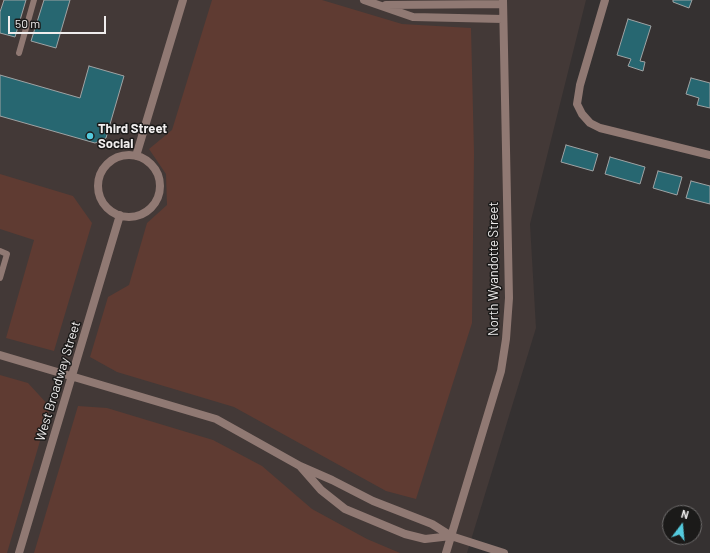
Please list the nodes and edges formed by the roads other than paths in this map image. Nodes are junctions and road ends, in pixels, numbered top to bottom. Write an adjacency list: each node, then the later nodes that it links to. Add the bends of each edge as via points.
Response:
1 (34, 0): 8 (lane)
2 (183, 0): 10 (street)
3 (364, 0): 6 (street)
4 (605, 0): 9 (street, via 580,85 577,104 582,114 590,123 600,128)
5 (503, 2): 6 (street); 7 (street, North Wyandotte Street)
6 (383, 5): 7 (street, via 413,17)
7 (503, 19): 17 (street, North Wyandotte Street, via 509,298 506,339 501,371)
8 (19, 53)
9 (710, 155)
10 (136, 156): 11 (street, via 123,156 111,161 100,177 100,197 108,209); 11 (street, via 147,161 155,170 159,181 159,194 156,201 144,212 133,216)
11 (120, 215): 15 (street, West Broadway Street)
12 (0, 251): 13 (lane, via 7,254)
13 (0, 278)
14 (0, 355): 15 (street)
15 (73, 376): 16 (street, via 216,419); 18 (street, West Broadway Street)
16 (300, 466): 17 (street, via 373,501 432,524); 17 (street, via 321,490 345,509 405,534 425,539)
17 (451, 536): 19 (street, North Wyandotte Street); 20 (street)
18 (19, 553)
19 (446, 553)
20 (504, 553)

